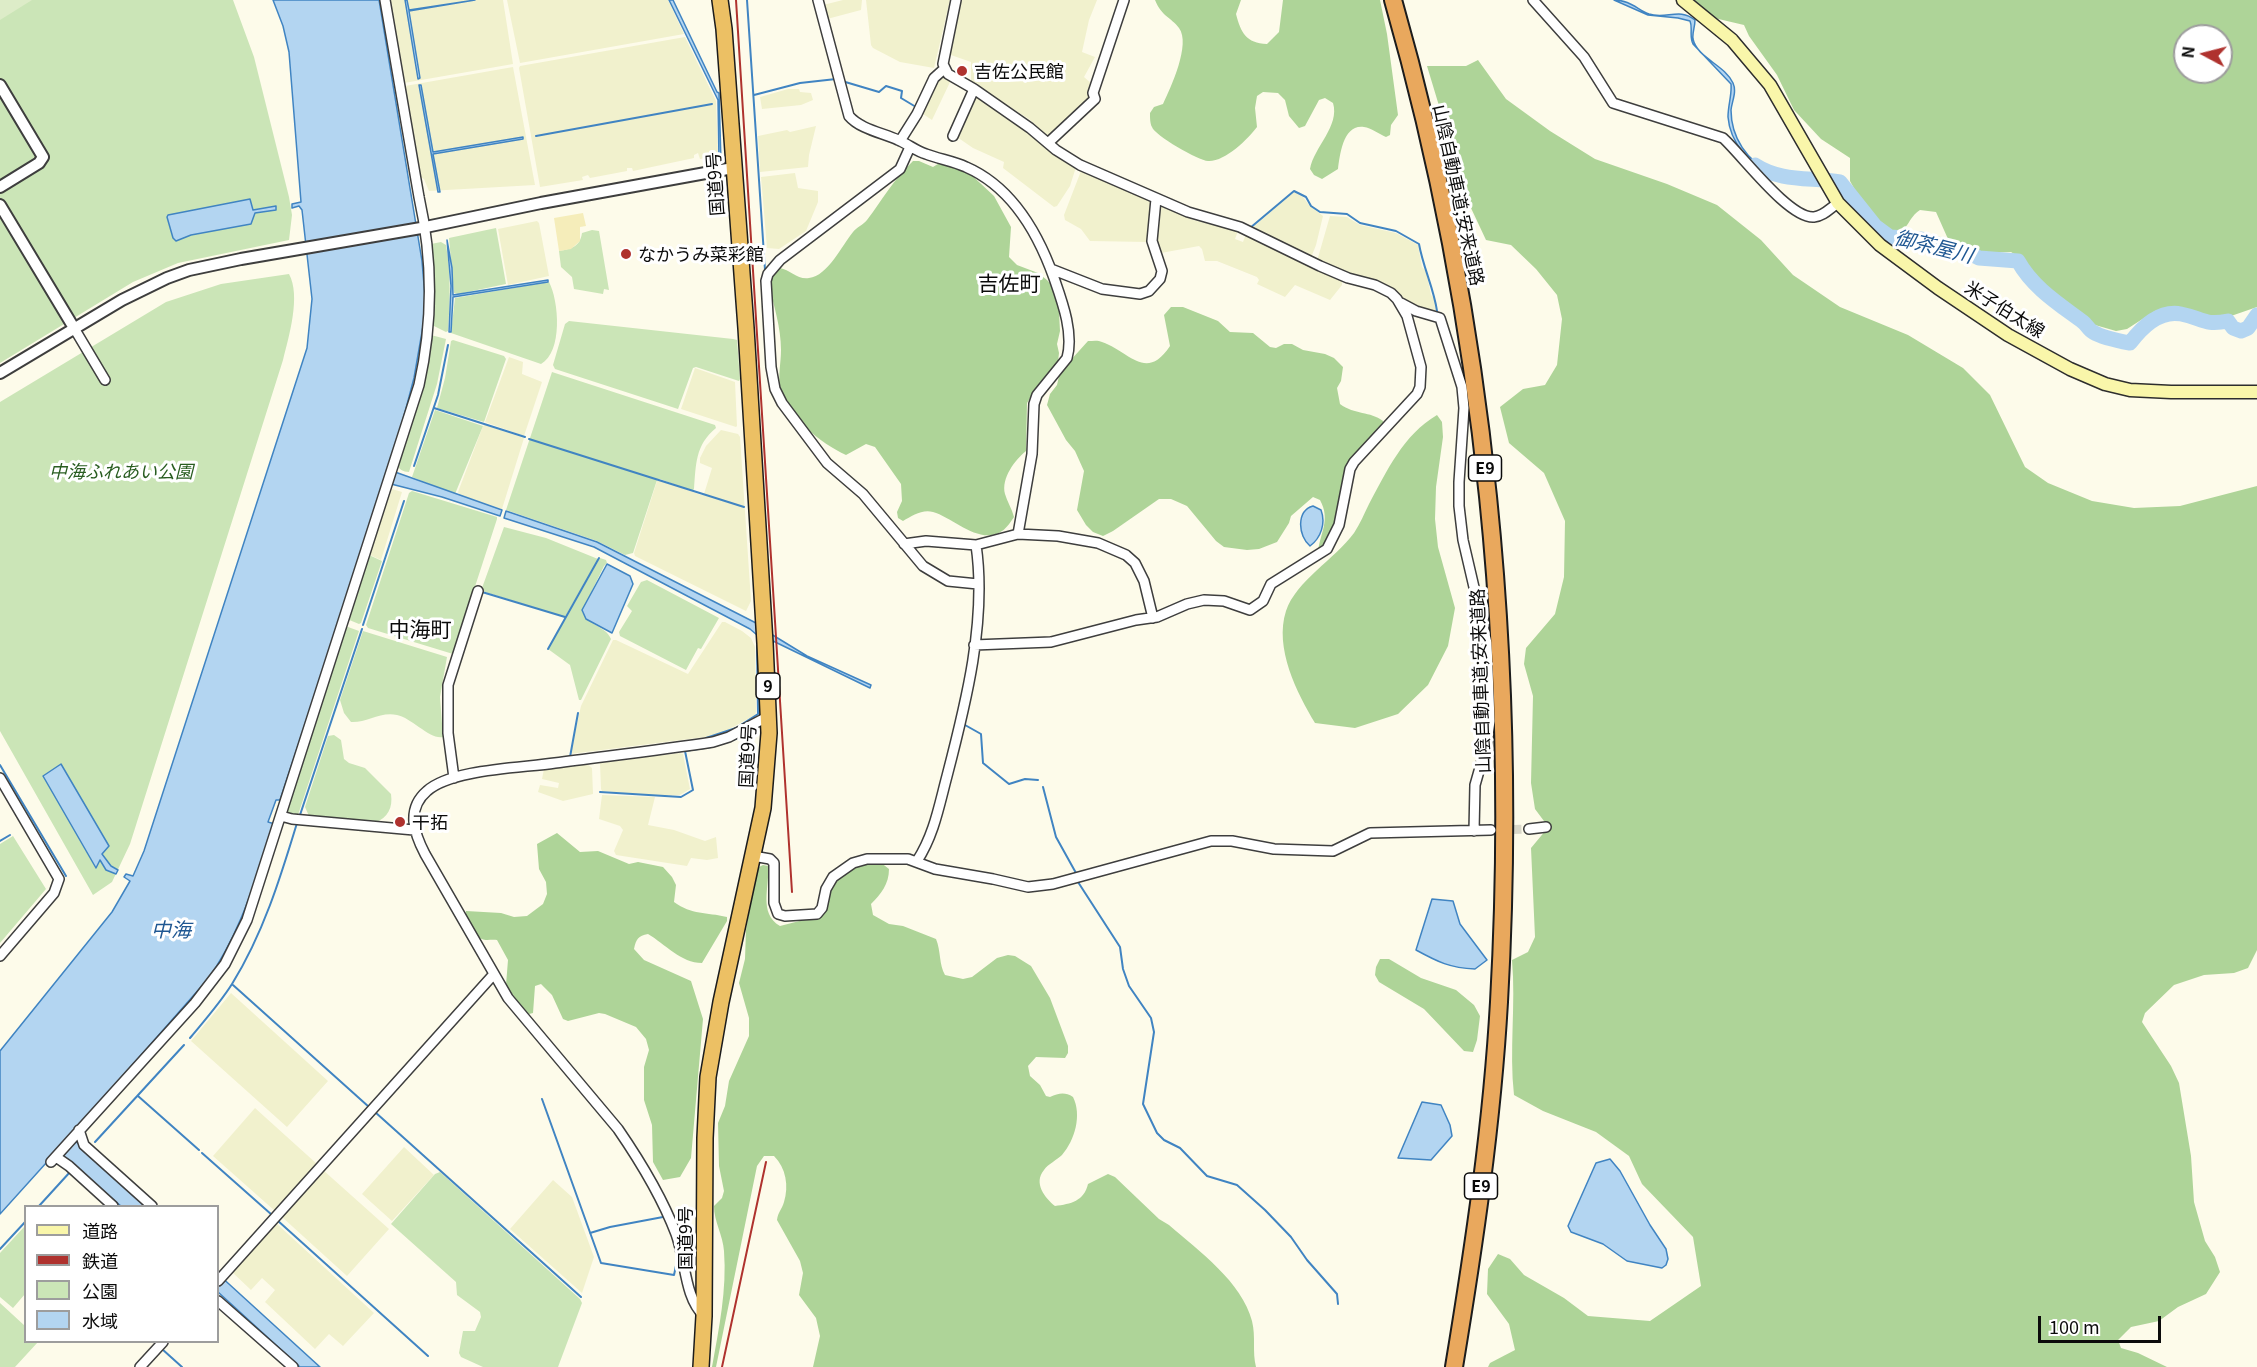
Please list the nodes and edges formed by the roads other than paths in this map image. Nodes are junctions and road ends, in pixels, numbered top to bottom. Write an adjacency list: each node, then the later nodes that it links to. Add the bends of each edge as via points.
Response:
1 (385, 0): 21 (street)
2 (720, 0): 16 (highway, 国道9号 / 9)
3 (818, 0): 13 (street, via 849,116)
4 (956, 0): 9 (street)
5 (1124, 0): 14 (street, via 1093,93 1095,99)
6 (1393, 0): 58 (highway, 山陰自動車道;安来道路 / E9, via 1418,92 1453,254 1475,386 1497,592 1503,731 1499,1005 1477,1222)
7 (1533, 0): 19 (street, via 1584,57 1613,103 1723,138 1750,169 1800,213 1819,216)
8 (1683, 0): 19 (main road, 米子伯太線, via 1732,40 1770,85)
9 (944, 69): 11 (street); 13 (street, via 934,78)
10 (0, 85): 17 (street, via 42,159)
11 (974, 89): 12 (street); 14 (street)
12 (953, 136)
13 (900, 141): 15 (street)
14 (1048, 143): 18 (street, via 1080,165)
15 (910, 147): 22 (street, via 966,167 1007,195 1037,235); 29 (street, via 900,169 780,260 766,281 771,367 778,396 823,458 863,494)
16 (733, 168): 21 (street); 35 (highway, 国道9号 / 9)
17 (0, 187)
18 (1156, 198): 22 (street, via 1152,241 1162,271 1149,291 1140,294 1102,289); 23 (street, via 1188,212 1240,226 1332,272 1383,288)
19 (1839, 204): 27 (main road, 米子伯太線, via 1881,245 1938,288 2008,335 2070,369 2130,390)
20 (0, 205): 24 (street)
21 (423, 228): 24 (street, via 189,270 144,288); 38 (street, via 430,288 429,330 420,385)
22 (1051, 269): 28 (street, via 1068,331 1069,350 1034,404 1032,454)
23 (1397, 299): 33 (street, via 1410,326 1421,367 1420,387 1354,462 1339,525 1327,549 1276,580 1263,601 1250,610 1224,601 1204,600); 43 (street, via 1408,308 1440,318 1462,387 1459,506 1487,643 1490,721 1475,785)
24 (74, 328): 25 (street); 26 (street)
25 (0, 373)
26 (105, 380)
27 (2257, 392)
28 (1018, 534): 30 (street); 33 (street, via 1088,540 1126,555 1139,569)
29 (904, 544): 30 (street); 31 (street, via 916,560 939,577)
30 (976, 545): 31 (street)
31 (978, 584): 34 (street)
32 (478, 591): 37 (street, via 448,690)
33 (1153, 618): 34 (street, via 1045,644)
34 (974, 645): 45 (street, via 961,720 932,833)
35 (769, 716): 37 (street, via 713,742); 44 (highway, 国道9号 / 9, via 763,808)
36 (0, 778): 46 (street, via 59,879 54,893)
37 (454, 778): 41 (street, via 440,782 422,796 414,812)
38 (280, 816): 41 (street); 48 (street, via 247,920 225,964 195,1003)
39 (1546, 827): 40 (street)
40 (1529, 829)
41 (414, 830): 47 (street)
42 (1491, 830): 43 (street)
43 (1474, 831): 45 (street, via 1370,833 1333,851 1211,841 1032,887 935,869)
44 (753, 856): 45 (street, via 772,861 775,907 778,914 785,916 820,912 829,882 853,863 880,858); 53 (highway, 国道9号 / 9, via 708,1077)
45 (916, 861)
46 (0, 957)
47 (494, 974): 51 (street); 53 (street, via 508,998 632,1150 671,1222 693,1302)
48 (76, 1134): 49 (street, via 55,1157); 50 (street)
49 (112, 1205)
50 (151, 1205)
51 (220, 1273)
52 (219, 1302): 56 (street)
53 (704, 1316): 57 (highway, 国道9号 / 9)
54 (160, 1343): 55 (street)
55 (140, 1367)
56 (293, 1367)
57 (701, 1367)
58 (1454, 1367)

